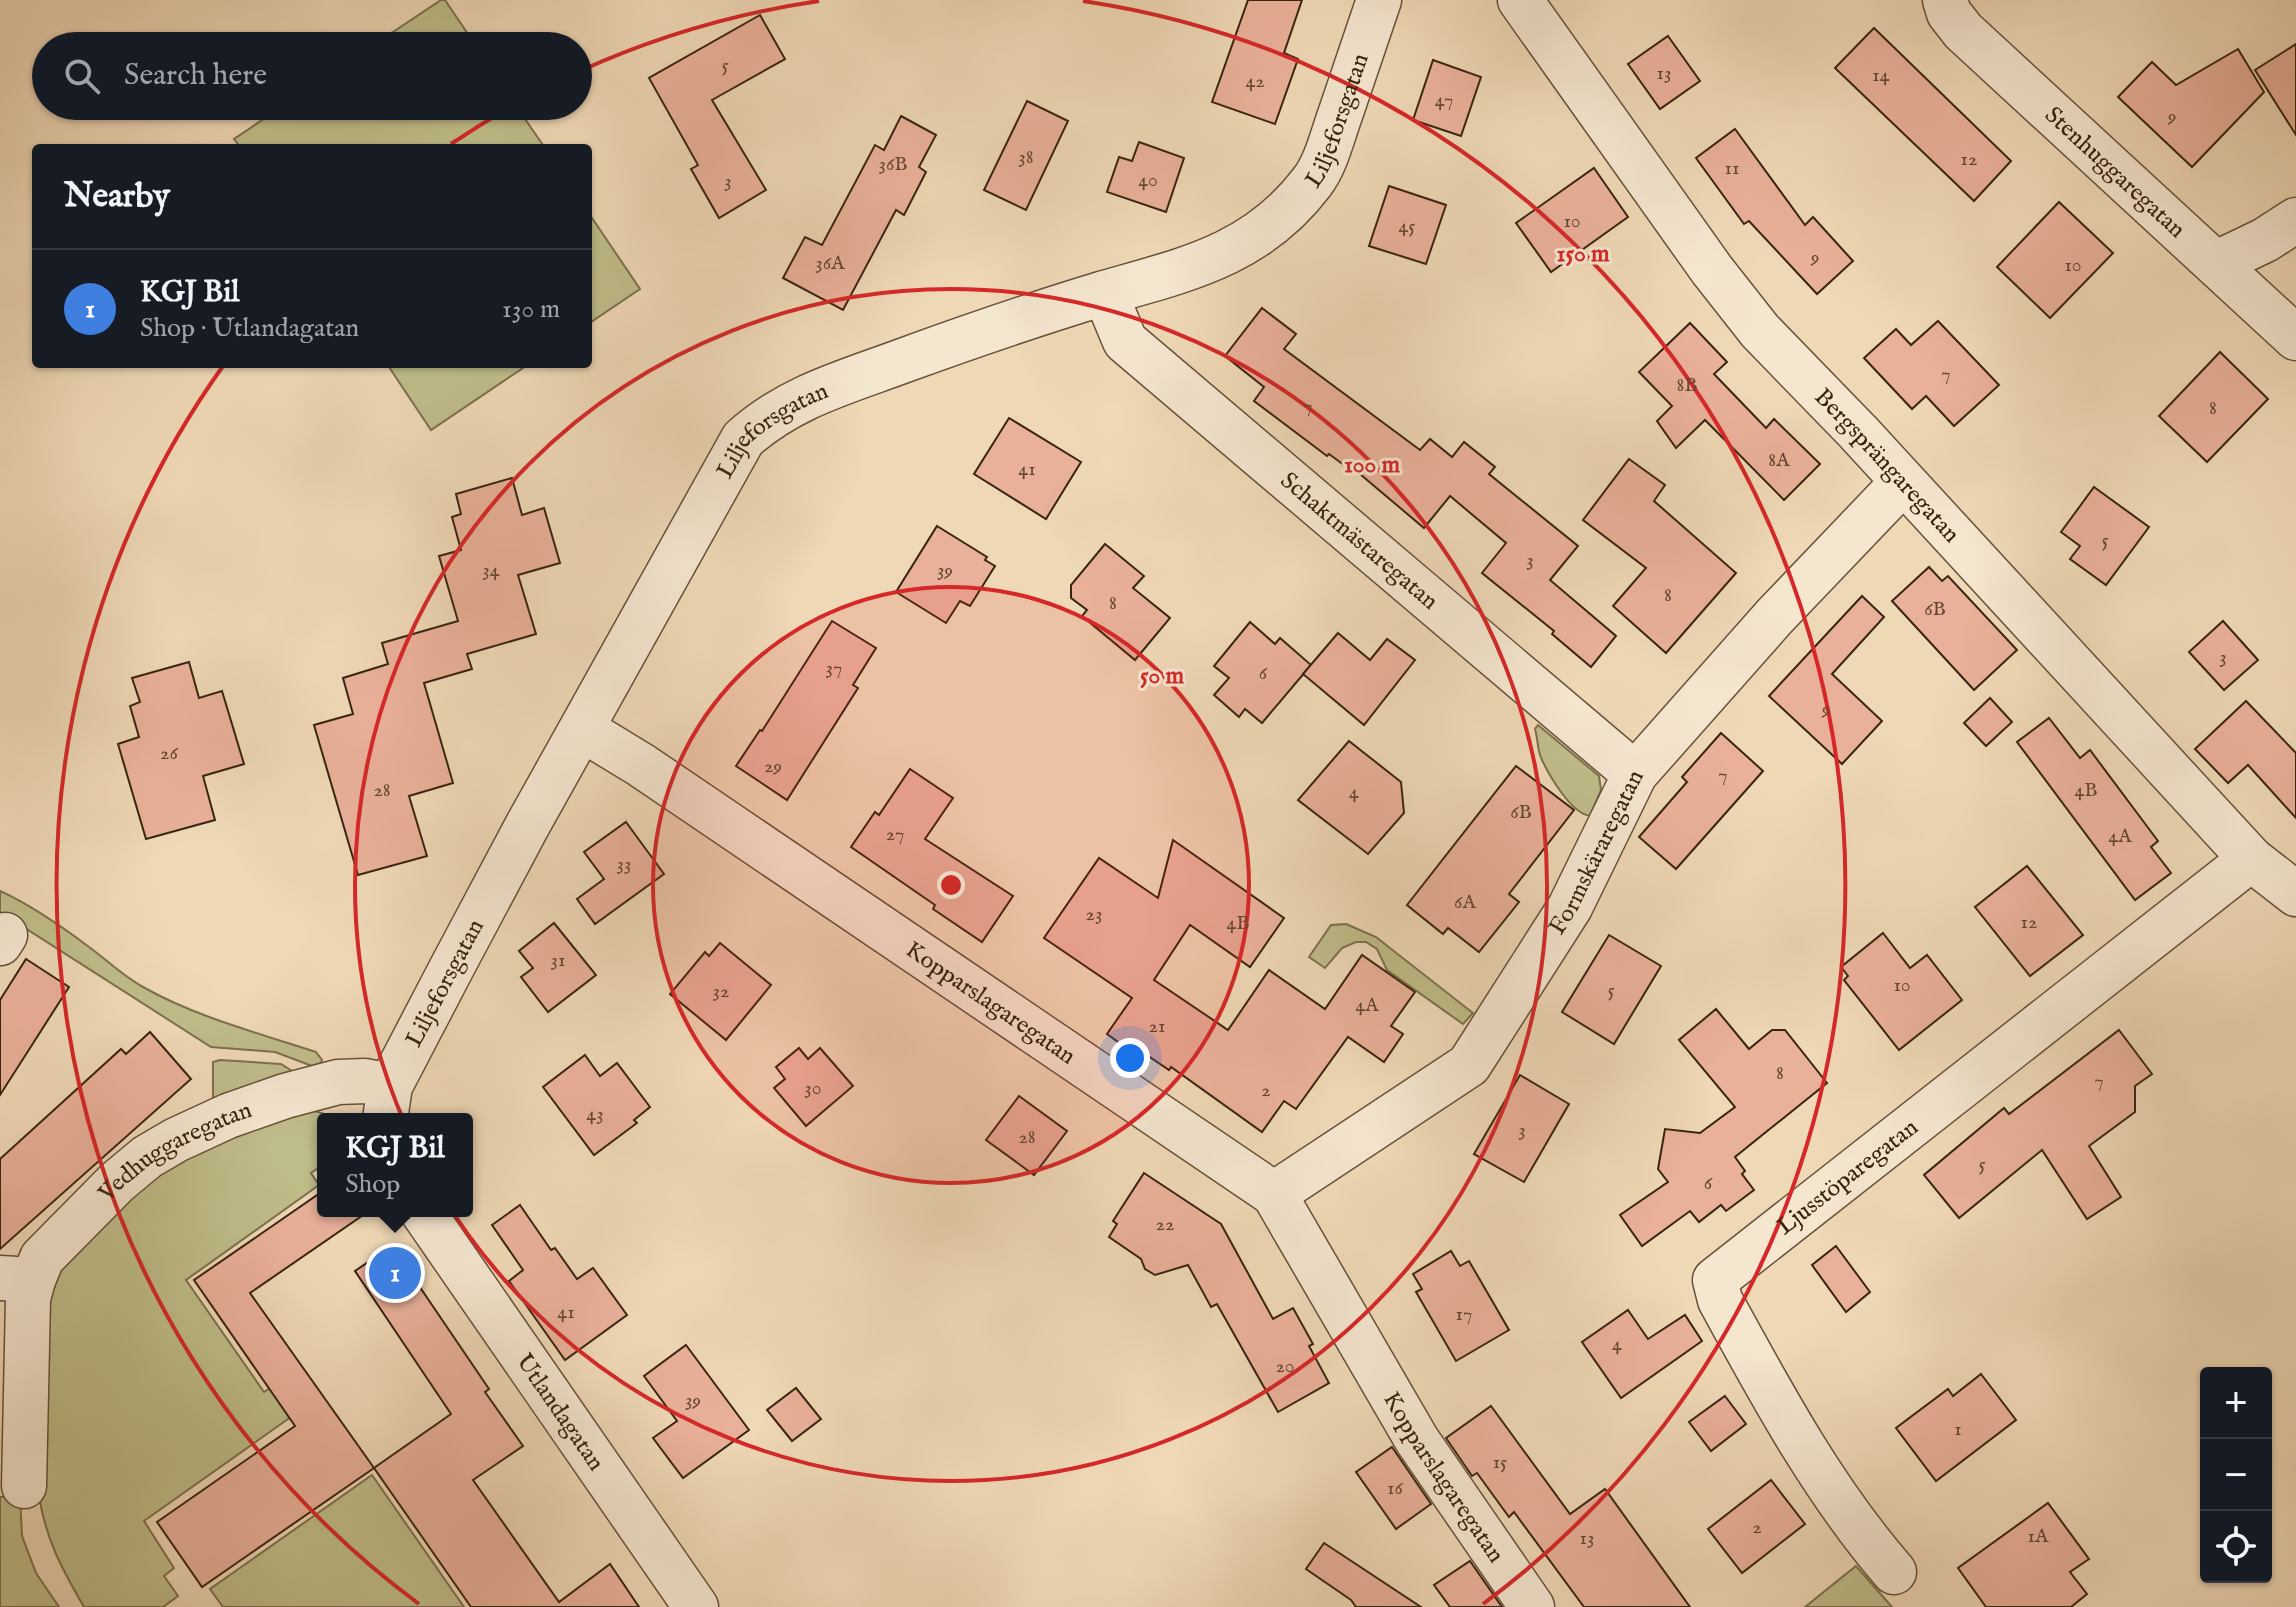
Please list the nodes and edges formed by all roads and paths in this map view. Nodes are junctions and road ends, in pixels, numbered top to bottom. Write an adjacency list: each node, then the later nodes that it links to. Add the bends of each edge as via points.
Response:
1 (1379, 0): 6 (street, Liljeforsgatan, via 1314,181 1282,215 1216,258)
2 (1520, 0): 8 (street, Bergsprängaregatan, via 1760,331)
3 (1945, 0): 5 (street, Stenhuggaregatan, via 1963,31)
4 (2296, 220): 5 (street)
5 (2217, 263): 7 (street, Stenhuggaregatan)
6 (1105, 293): 9 (street, Liljeforsgatan, via 807,396 767,418 743,439); 10 (street, Schaktmästaregatan, via 1125,341)
7 (2296, 338)
8 (1903, 482): 10 (street, Formskäraregatan); 11 (street, Bergsprängaregatan)
9 (582, 729): 13 (street, Liljeforsgatan, via 518,842); 14 (street, Kopparslagaregatan)
10 (1635, 774): 14 (street, Formskäraregatan, via 1570,907 1469,1065)
11 (2251, 859): 12 (street, Bergsprängaregatan); 18 (street, Ljusstöparegatan, via 1715,1280 1720,1300 1788,1425 1861,1534)
12 (2296, 894)
13 (387, 1102): 16 (street, Vedhuggaregatan, via 365,1081 338,1082 228,1116 176,1140 117,1182)
14 (1274, 1194): 20 (street, Kopparslagaregatan, via 1417,1440)
15 (425, 1217): 19 (street, Utlandagatan)
16 (17, 1279): 17 (street, via 28,1299)
17 (24, 1486)
18 (1894, 1572)
19 (696, 1607)
20 (1532, 1607)

